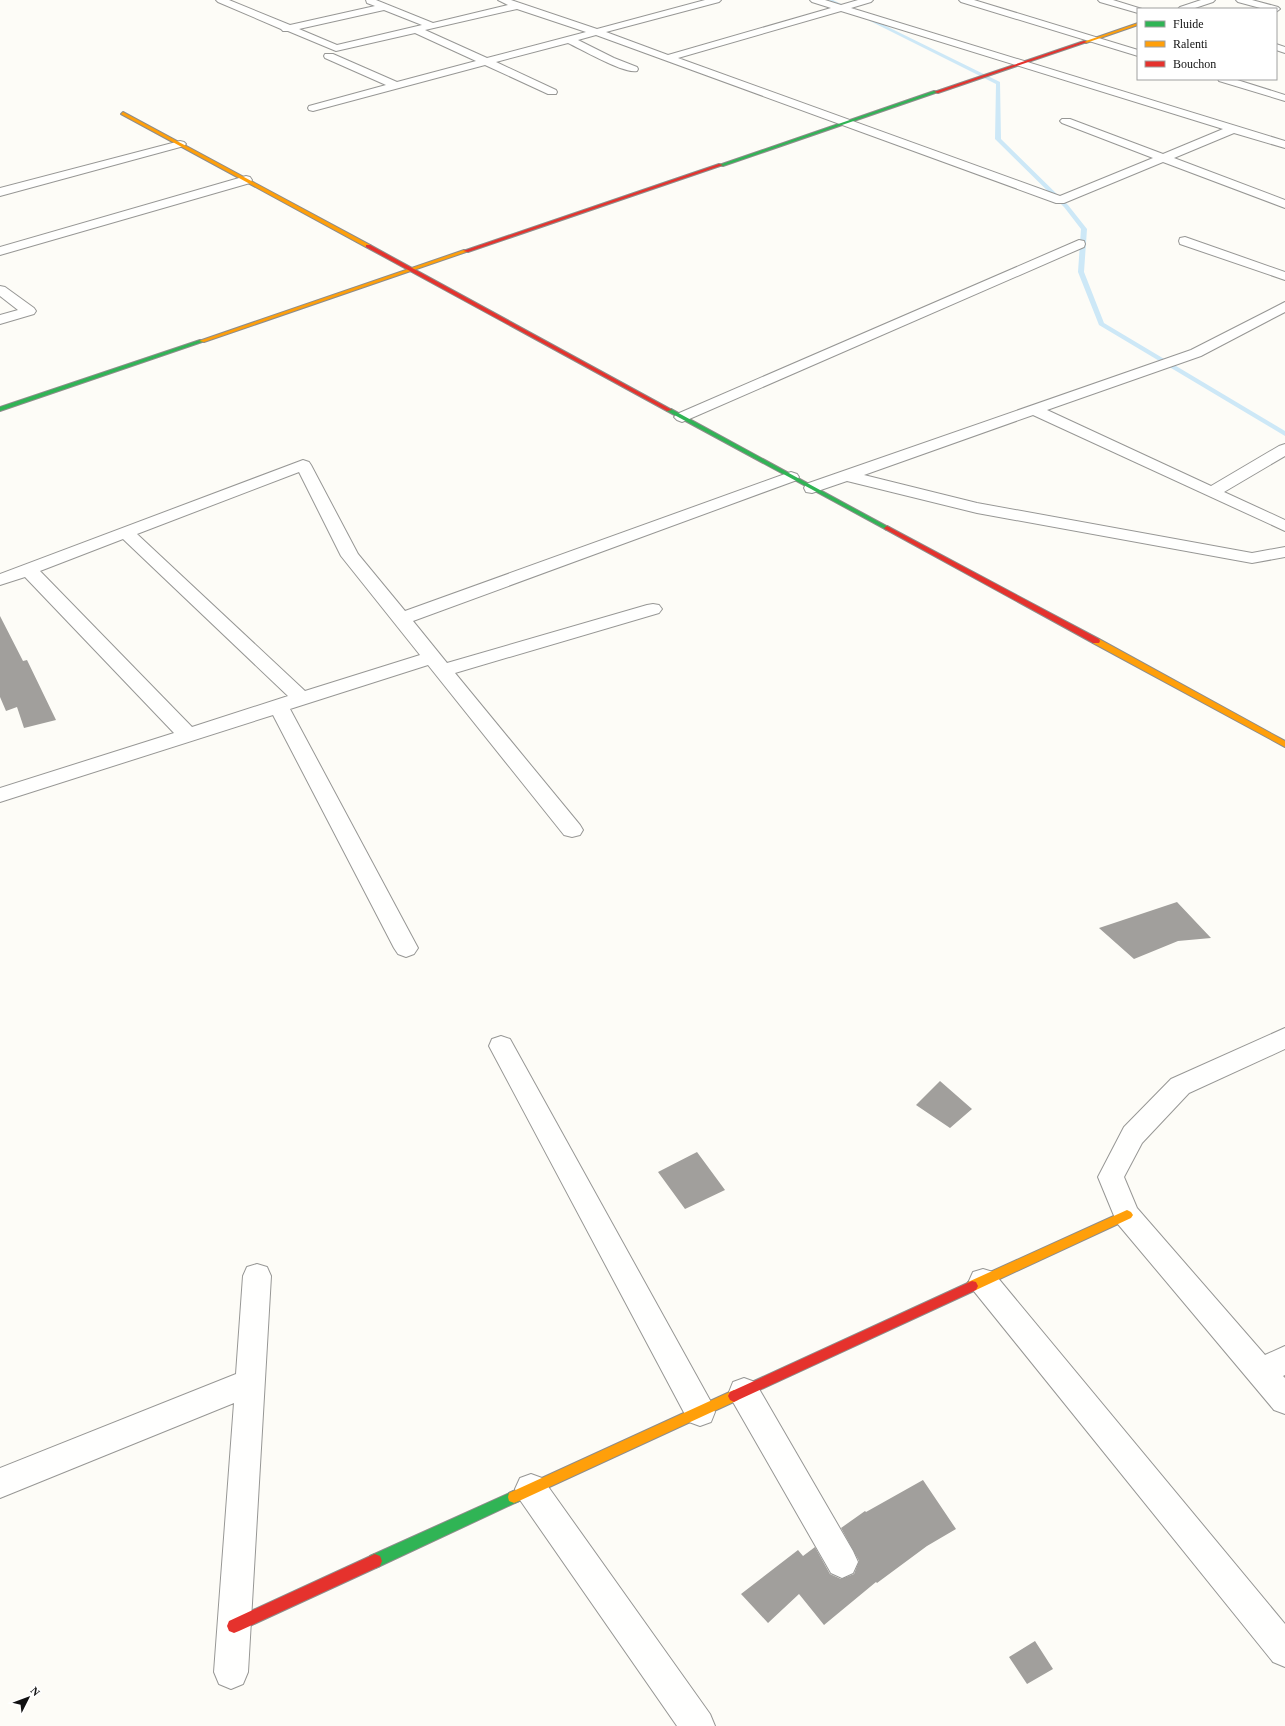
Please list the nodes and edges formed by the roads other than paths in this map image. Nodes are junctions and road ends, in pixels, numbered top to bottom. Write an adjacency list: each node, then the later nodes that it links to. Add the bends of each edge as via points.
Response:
1 (221, 0): 19 (street)
2 (368, 0): 12 (street)
3 (503, 0): 11 (street)
4 (716, 0): 21 (street)
5 (815, 0): 13 (street)
6 (868, 0): 13 (street)
7 (964, 0): 23 (street)
8 (1103, 0): 16 (street)
9 (1210, 0): 14 (street)
10 (1241, 0): 15 (street)
11 (517, 6): 18 (street); 21 (street)
12 (384, 7): 18 (street); 19 (street)
13 (841, 8): 26 (street); 28 (street)
14 (1186, 8)
15 (1272, 8)
16 (1137, 10)
17 (1137, 24): 23 (street)
18 (433, 26): 20 (street)
19 (287, 29): 20 (street, via 336,48)
20 (417, 30): 27 (street)
21 (596, 32): 22 (street); 26 (street)
22 (569, 39): 27 (street); 29 (street)
23 (1095, 39): 24 (street); 28 (street)
24 (1137, 53)
25 (329, 56): 31 (street)
26 (667, 58): 37 (street)
27 (486, 62): 31 (street); 32 (street)
28 (1022, 64): 37 (street); 38 (street)
29 (633, 69)
30 (1226, 80): 33 (street)
31 (396, 86): 34 (street)
32 (552, 92)
33 (1285, 98)
34 (313, 108)
35 (123, 113): 39 (street)
36 (1066, 121): 41 (street)
37 (847, 123): 41 (street, via 1060,200); 48 (street)
38 (1234, 129): 40 (street); 41 (street)
39 (180, 144): 42 (street); 43 (street)
40 (1285, 145)
41 (1163, 158): 44 (street)
42 (246, 180): 47 (street); 48 (street)
43 (0, 192)
44 (1285, 204)
45 (1185, 240): 49 (street)
46 (1079, 244): 55 (street)
47 (0, 251)
48 (411, 270): 53 (street); 55 (street)
49 (1285, 276)
50 (0, 290): 52 (street, via 29,311)
51 (1285, 306): 54 (street, via 1196,353)
52 (0, 320)
53 (0, 410)
54 (1034, 410): 57 (street); 60 (street)
55 (682, 417): 58 (street)
56 (1285, 449): 60 (street)
57 (846, 476): 59 (street); 63 (street, via 977,508 1252,558)
58 (791, 477): 59 (street); 67 (street)
59 (812, 488): 72 (street)
60 (1212, 492): 61 (street)
61 (1285, 526)
62 (125, 532): 64 (street); 67 (street, via 303,465 350,556); 69 (street)
63 (1285, 552)
64 (28, 569): 65 (street); 71 (street)
65 (0, 580)
66 (653, 610): 68 (street)
67 (401, 619): 68 (street)
68 (437, 664): 69 (street); 74 (street)
69 (302, 699): 70 (street)
70 (278, 706): 71 (street); 75 (street)
71 (188, 735): 73 (street)
72 (1285, 744)
73 (0, 795)
74 (572, 830)
75 (406, 948)
76 (1285, 1038): 78 (street, via 1180,1086 1133,1135 1111,1177)
77 (501, 1046): 85 (street)
78 (1127, 1215): 80 (street); 81 (street)
79 (257, 1276): 82 (street)
80 (983, 1281): 83 (street); 90 (street)
81 (1273, 1366): 84 (street)
82 (250, 1382): 86 (street); 89 (street)
83 (744, 1392): 85 (street); 88 (street)
84 (1285, 1400)
85 (700, 1412): 87 (street)
86 (0, 1483)
87 (531, 1490): 89 (street); 92 (street)
88 (842, 1562)
89 (234, 1626): 91 (street)
90 (1285, 1650)
91 (231, 1672)
92 (698, 1726)

